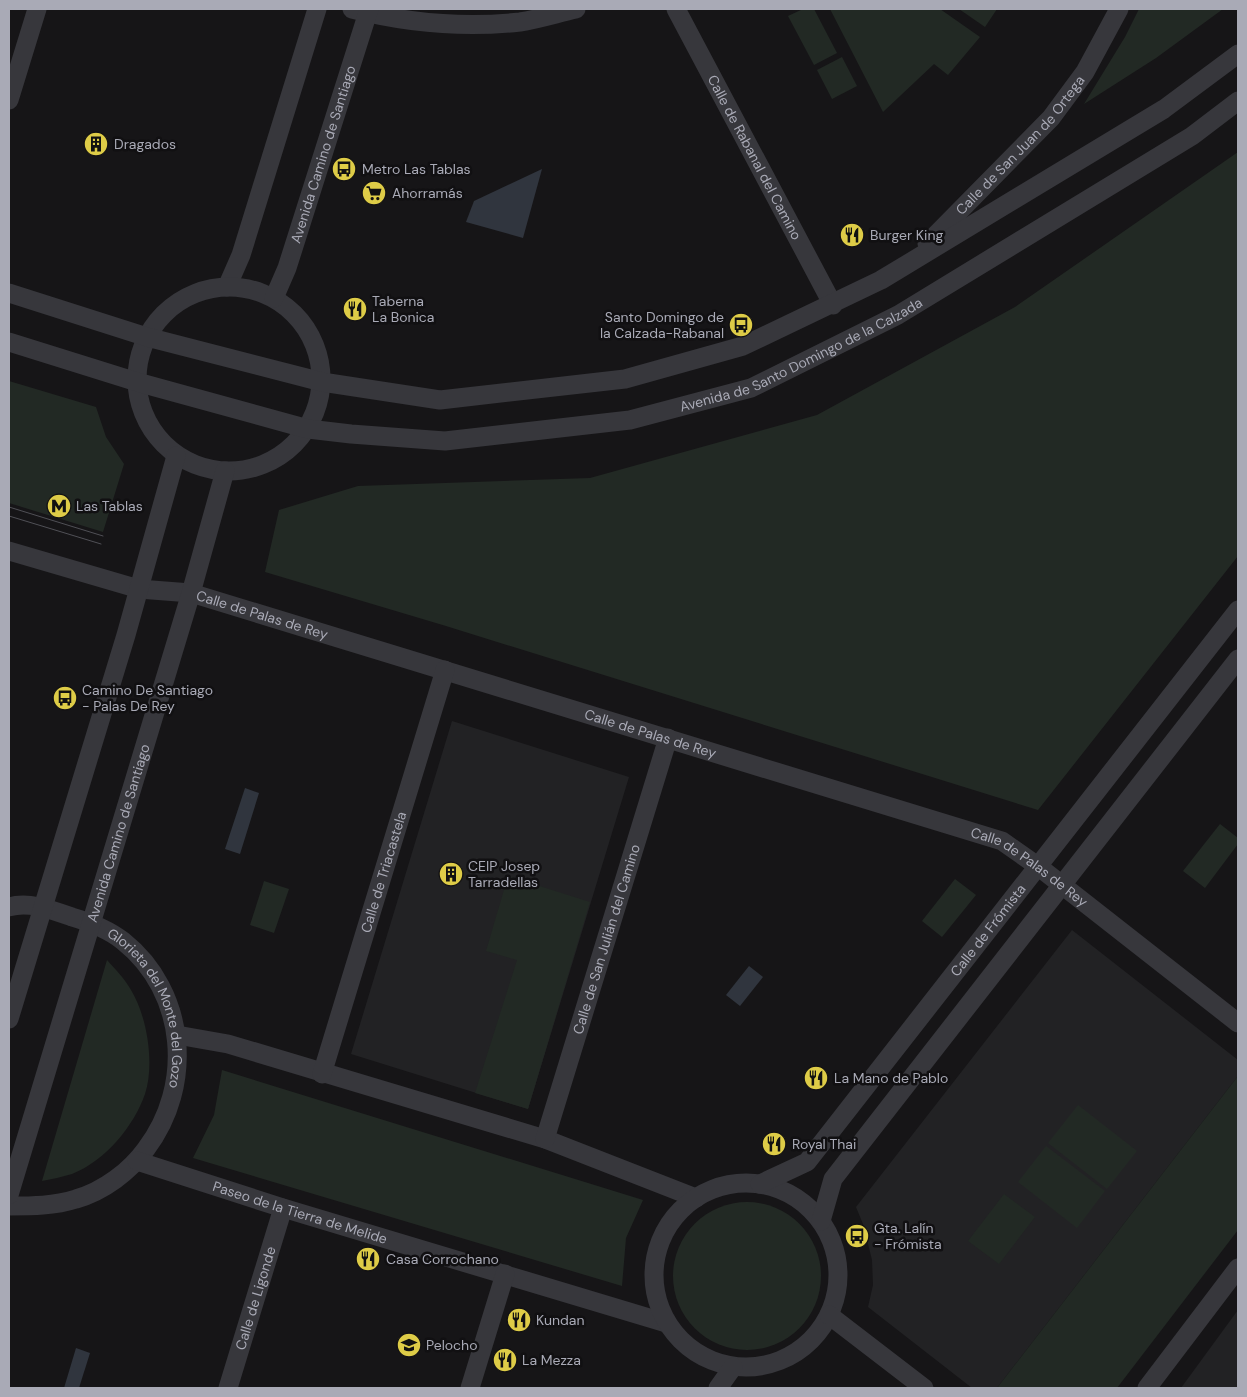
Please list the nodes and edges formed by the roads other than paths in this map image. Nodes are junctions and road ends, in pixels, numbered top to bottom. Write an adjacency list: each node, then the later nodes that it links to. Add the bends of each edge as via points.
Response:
1 (37, 9): 8 (street)
2 (317, 9): 11 (street, via 241,255)
3 (576, 9): 6 (street, via 521,22 464,24 410,21)
4 (676, 9): 14 (street, Calle de Rabanal del Camino)
5 (1119, 9): 10 (street, Calle de San Juan de Ortega, via 1085,72 1051,118)
6 (363, 10): 13 (street, Avenida Camino de Santiago, via 288,268)
7 (1238, 54): 10 (street, via 1164,109)
8 (9, 100)
9 (1238, 101): 19 (street, Avenida de Santo Domingo de la Calzada, via 1192,136 898,315 751,388 630,420 445,441)
10 (902, 268): 14 (street)
11 (227, 287): 13 (street, via 251,290); 15 (street, via 194,293 167,311)
12 (9, 293): 15 (street)
13 (274, 298): 18 (street, via 300,319 317,348)
14 (833, 305): 18 (street, via 743,346 625,379 440,400)
15 (147, 337): 17 (street); 18 (street)
16 (9, 342): 17 (street, Avenida de Santo Domingo de la Calzada)
17 (137, 382): 19 (street, Avenida de Santo Domingo de la Calzada); 20 (street, via 139,400 148,423 158,439)
18 (322, 382): 19 (street, via 318,406)
19 (308, 429): 21 (street, via 286,452 257,467)
20 (176, 456): 21 (street); 23 (street)
21 (225, 471): 24 (street, Avenida Camino de Santiago)
22 (9, 551): 23 (street, Calle de Palas de Rey)
23 (139, 589): 24 (street, Calle de Palas de Rey); 32 (street)
24 (191, 593): 27 (street, Calle de Palas de Rey); 33 (street, Avenida Camino de Santiago)
25 (1238, 610): 29 (street, Calle de Frómista)
26 (1238, 659): 30 (street, Calle de Frómista)
27 (445, 670): 28 (street, Calle de Palas de Rey); 37 (street, Calle de Triacastela)
28 (668, 738): 29 (street, Calle de Palas de Rey, via 1002,841); 38 (street, Calle de San Julián del Camino)
29 (1039, 867): 30 (street, Calle de Palas de Rey); 40 (street, Calle de Frómista, via 806,1162)
30 (1061, 884): 35 (street, Calle de Palas de Rey); 45 (street, Calle de Frómista, via 833,1179)
31 (9, 907): 32 (street, Glorieta del Monte del Gozo)
32 (42, 907): 33 (street, Glorieta del Monte del Gozo); 34 (street)
33 (90, 923): 36 (street, Glorieta del Monte del Gozo, via 122,941 148,967 167,999); 41 (street, Avenida Camino de Santiago)
34 (9, 1019)
35 (1238, 1023)
36 (177, 1035): 37 (street, via 228,1044); 39 (street, Glorieta del Monte del Gozo, via 178,1069 172,1103 158,1134)
37 (322, 1074): 38 (street)
38 (545, 1139): 42 (street)
39 (137, 1161): 43 (street, Glorieta del Monte del Gozo, via 110,1183 78,1199 44,1206); 44 (street, Paseo de la Tierra de Melide)
40 (760, 1184): 42 (street, via 738,1183 716,1188); 45 (street, via 784,1191 804,1204)
41 (9, 1196)
42 (696, 1198): 49 (street, via 675,1216 660,1241 653,1268 656,1296)
43 (9, 1206)
44 (283, 1208): 47 (street, Paseo de la Tierra de Melide); 51 (street, Calle de Ligonde)
45 (820, 1221): 48 (street, via 833,1243 838,1268 836,1293)
46 (1238, 1268): 55 (street)
47 (504, 1274): 49 (street, Paseo de la Tierra de Melide); 52 (street)
48 (829, 1315): 50 (street, via 818,1333 799,1350 781,1360 762,1366); 54 (street)
49 (666, 1323): 50 (street, via 684,1344 706,1358)
50 (733, 1366): 53 (street)
51 (228, 1388)
52 (470, 1388)
53 (718, 1388)
54 (924, 1388)
55 (1147, 1388)

